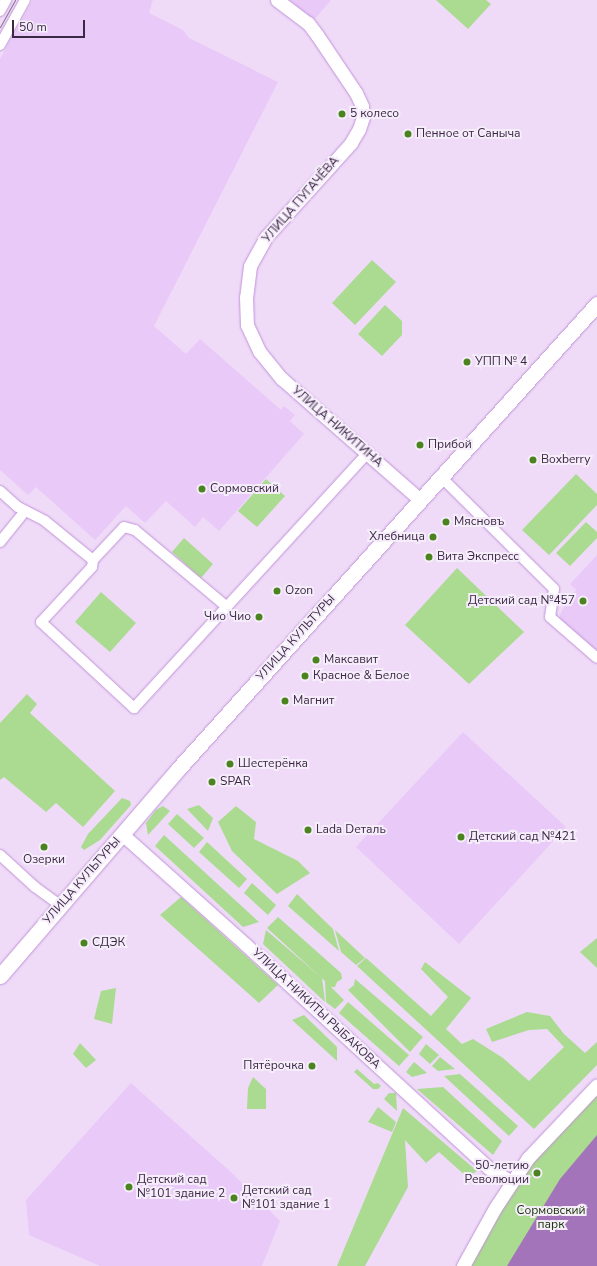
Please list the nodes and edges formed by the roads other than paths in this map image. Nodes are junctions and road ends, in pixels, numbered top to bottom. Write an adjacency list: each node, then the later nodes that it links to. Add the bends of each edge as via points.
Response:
1 (6, 0): 4 (street)
2 (25, 0): 5 (street)
3 (277, 0): 7 (street, УЛИЦА ПУГАЧЁВА, via 308,23 346,78 362,106 362,117 359,129 351,142 266,237 250,266 246,297 247,325)
4 (0, 11)
5 (0, 45)
6 (597, 304): 9 (main road, УЛИЦА КУЛЬТУРЫ)
7 (258, 351): 8 (street, УЛИЦА НИКИТИНА, via 282,378)
8 (367, 454): 11 (street, УЛИЦА НИКИТИНА); 15 (street)
9 (442, 477): 11 (main road, УЛИЦА КУЛЬТУРЫ); 16 (street, via 554,589 550,617)
10 (0, 491): 12 (street)
11 (420, 500): 17 (main road, УЛИЦА КУЛЬТУРЫ)
12 (22, 509): 13 (street); 14 (street, via 45,521)
13 (0, 542)
14 (93, 560): 15 (street, via 124,527 135,530); 15 (street, via 92,567 41,622 134,708)
15 (226, 606)
16 (597, 658)
17 (122, 834): 19 (main road, УЛИЦА КУЛЬТУРЫ); 22 (street, УЛИЦА НИКИТЫ РЫБАКОВА, via 478,1158)
18 (0, 855): 19 (street)
19 (60, 905): 20 (main road, УЛИЦА КУЛЬТУРЫ)
20 (0, 976)
21 (597, 1084): 22 (street, via 547,1136)
22 (511, 1182): 23 (street)
23 (463, 1266)

